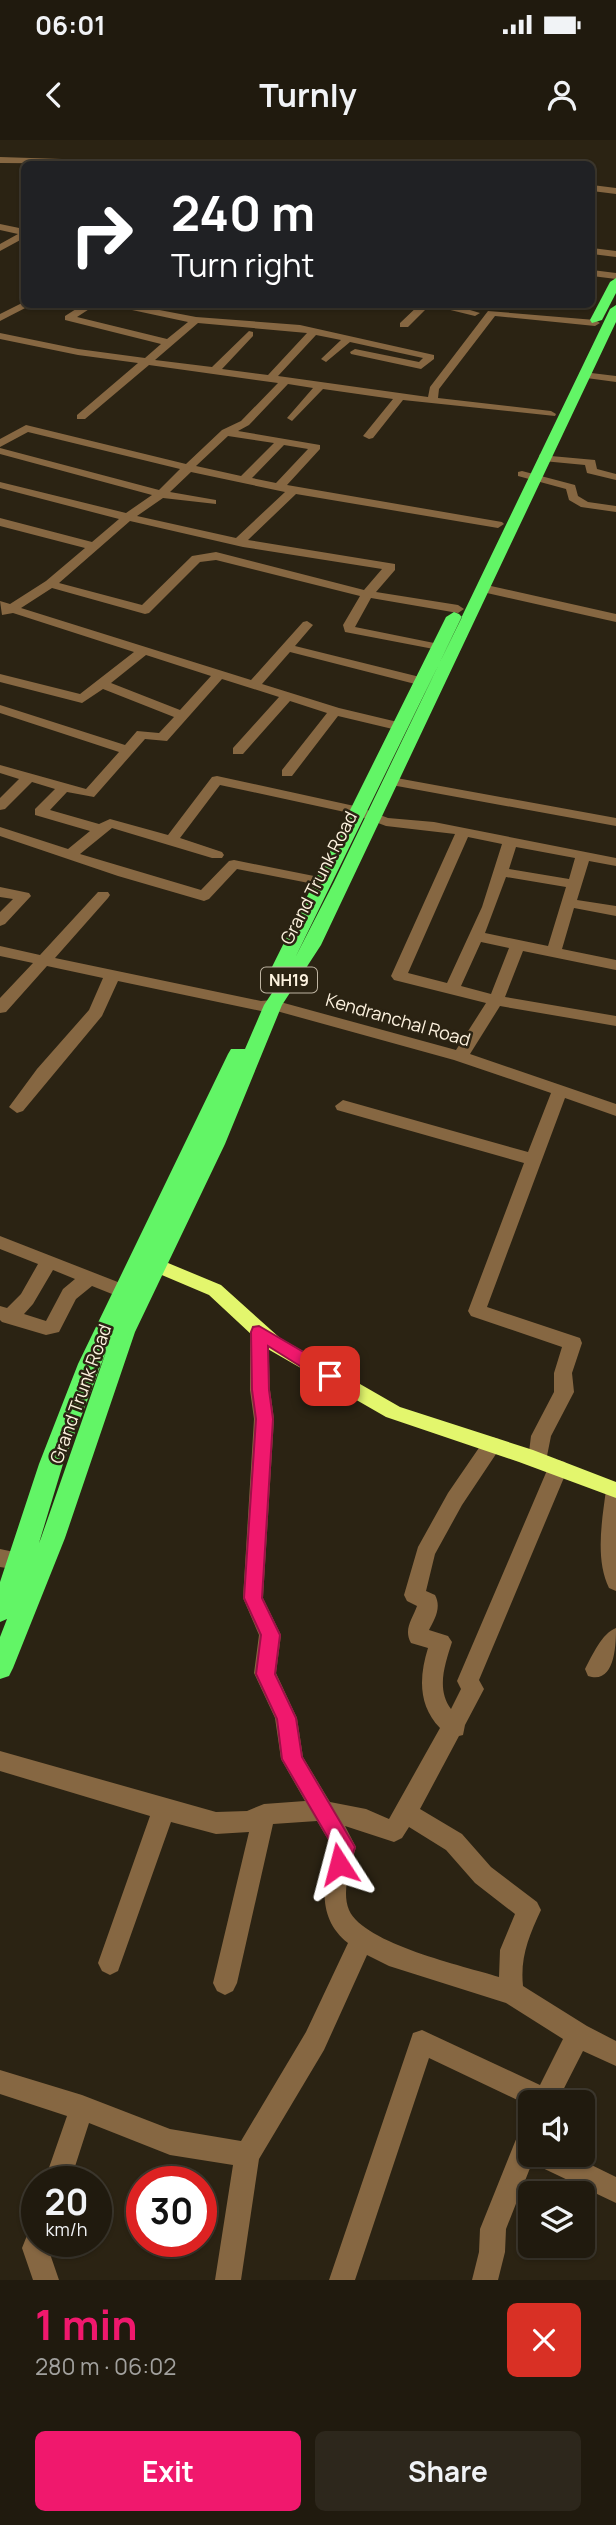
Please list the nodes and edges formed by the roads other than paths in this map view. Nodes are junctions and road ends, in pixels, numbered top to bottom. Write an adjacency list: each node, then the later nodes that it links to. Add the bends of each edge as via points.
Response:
1 (0, 160): 2 (street)
2 (26, 161)
3 (595, 188): 4 (street)
4 (616, 191)
5 (0, 227): 6 (street)
6 (21, 232)
7 (21, 235): 8 (street)
8 (0, 248)
9 (595, 251): 10 (street)
10 (616, 254)
11 (595, 274): 12 (street)
12 (615, 291): 23 (highway, Grand Trunk Road / NH19); 34 (highway, Grand Trunk Road / NH19)
13 (21, 308): 21 (street)
14 (85, 308): 29 (street, via 69,318)
15 (130, 308): 20 (street)
16 (174, 308): 20 (street)
17 (422, 308): 24 (street)
18 (452, 308): 19 (street)
19 (475, 313)
20 (166, 315): 22 (street)
21 (0, 318)
22 (196, 320): 25 (street); 29 (street)
23 (595, 323): 40 (street, via 490,314 434,389); 41 (highway, Grand Trunk Road / NH19)
24 (404, 325)
25 (314, 331): 28 (street); 35 (street)
26 (249, 334): 33 (street)
27 (0, 336): 32 (street)
28 (349, 338): 30 (street, via 430,357 421,366); 31 (street)
29 (169, 342): 32 (street)
30 (355, 352)
31 (326, 359)
32 (146, 361): 33 (street); 42 (street)
33 (215, 370): 35 (street)
34 (583, 375): 36 (street); 49 (highway, Grand Trunk Road / NH19)
35 (271, 378): 37 (street)
36 (616, 379)
37 (285, 381): 38 (street); 44 (street, via 245,423)
38 (321, 385): 39 (street); 43 (street)
39 (401, 396): 40 (street); 45 (street)
40 (433, 400): 41 (street)
41 (551, 414): 51 (highway, Grand Trunk Road / NH19)
42 (81, 416)
43 (292, 418)
44 (226, 432): 46 (street); 50 (street)
45 (369, 436)
46 (282, 441): 53 (street); 55 (street, via 316,447)
47 (0, 444): 50 (street, via 26,428)
48 (0, 451): 57 (street)
49 (545, 455): 51 (highway, Grand Trunk Road / NH19); 52 (street, via 557,461 591,462 591,471)
50 (190, 468): 53 (street); 57 (street)
51 (528, 475): 59 (street, via 571,487 573,498 585,505); 62 (highway, Grand Trunk Road / NH19); 68 (highway, Grand Trunk Road / NH19)
52 (616, 477)
53 (244, 480): 55 (street)
54 (0, 485): 60 (street)
55 (279, 487): 56 (street)
56 (295, 489): 62 (street, via 393,510); 63 (street)
57 (161, 494): 58 (street); 60 (street)
58 (212, 502)
59 (616, 509)
60 (127, 517): 63 (street); 64 (street)
61 (0, 522): 64 (street)
62 (498, 524): 70 (highway, Grand Trunk Road / NH19)
63 (239, 542): 65 (street)
64 (96, 547): 67 (street)
65 (268, 548): 66 (street); 69 (street, via 391,567)
66 (251, 565): 67 (street, via 216,556 196,559 145,610); 69 (street)
67 (50, 584): 71 (street)
68 (482, 588): 72 (street); 92 (highway, Grand Trunk Road / NH19)
69 (367, 594): 70 (street); 75 (street, via 349,629)
70 (458, 609): 75 (highway, Grand Trunk Road / NH19)
71 (4, 610): 76 (street)
72 (616, 618)
73 (307, 625): 74 (street)
74 (288, 648): 79 (street); 81 (street)
75 (439, 649): 79 (highway, Grand Trunk Road / NH19)
76 (143, 651): 77 (street); 80 (street)
77 (218, 676): 81 (street); 85 (street)
78 (0, 678): 80 (street, via 82,699)
79 (424, 682): 86 (highway, Grand Trunk Road / NH19)
80 (103, 684): 85 (street)
81 (253, 686): 82 (street)
82 (287, 696): 84 (street); 88 (street)
83 (0, 709): 87 (street)
84 (335, 711): 86 (street); 90 (street)
85 (180, 715): 87 (street, via 162,738 142,734)
86 (401, 727): 95 (highway, Grand Trunk Road / NH19)
87 (128, 750): 93 (street, via 89,794)
88 (238, 751)
89 (0, 769): 91 (street)
90 (287, 772)
91 (29, 777): 93 (street); 94 (street)
92 (391, 781): 95 (highway, Grand Trunk Road / NH19); 96 (street)
93 (64, 787): 97 (street, via 40,812)
94 (0, 806)
95 (365, 815): 98 (street); 100 (street, via 217,780); 107 (highway, Grand Trunk Road / NH19); 123 (highway, Grand Trunk Road / NH19, via 312,945)
96 (616, 822)
97 (101, 829): 100 (street, via 110,823); 102 (street)
98 (463, 832): 101 (street); 121 (street, via 399,976)
99 (2, 834): 102 (street)
100 (171, 840): 103 (street)
101 (510, 842): 104 (street); 106 (street)
102 (70, 855): 107 (street, via 204,896 234,864)
103 (217, 855)
104 (583, 857): 105 (street); 108 (street)
105 (616, 862)
106 (500, 872): 108 (street); 114 (street)
107 (324, 882): 123 (highway, Grand Trunk Road / NH19)
108 (575, 884): 111 (street)
109 (0, 892): 113 (street, via 24,896)
110 (103, 895): 118 (street)
111 (570, 903): 112 (street); 117 (street)
112 (616, 911)
113 (0, 922)
114 (475, 936): 115 (street); 121 (street)
115 (518, 943): 117 (street); 122 (street)
116 (0, 951): 118 (street, Kendranchal Road)
117 (553, 953): 119 (street)
118 (44, 960): 120 (street, Kendranchal Road); 124 (street)
119 (616, 965)
120 (112, 976): 123 (street, Kendranchal Road); 129 (street, via 96,1012)
121 (452, 989): 122 (street)
122 (496, 1000): 125 (street); 126 (street)
123 (267, 1006): 126 (street, Kendranchal Road); 134 (highway, Grand Trunk Road / NH19, via 215,1144); 136 (highway, Grand Trunk Road / NH19)
124 (0, 1008)
125 (616, 1021)
126 (460, 1056): 127 (street, Kendranchal Road)
127 (559, 1093): 130 (street, Kendranchal Road); 131 (street)
128 (343, 1106): 131 (street)
129 (18, 1107)
130 (616, 1110)
131 (534, 1160): 140 (street, via 477,1311 573,1343 563,1373 564,1392 541,1436)
132 (0, 1242): 133 (street)
133 (49, 1261): 135 (street); 137 (street, via 27,1298)
134 (156, 1265): 138 (main road, via 215,1290); 144 (highway, Grand Trunk Road / NH19, via 105,1382)
135 (91, 1277): 136 (street); 137 (street, via 69,1294 52,1327)
136 (121, 1291): 143 (highway, Grand Trunk Road / NH19, via 51,1464)
137 (4, 1315)
138 (259, 1332): 139 (main road, via 393,1412); 152 (street, via 264,1419 253,1598 270,1635 265,1674 286,1718 292,1759)
139 (492, 1445): 140 (main road); 150 (street, via 425,1553 414,1595 428,1601 418,1637 441,1642 430,1676 440,1716)
140 (548, 1464): 141 (main road); 150 (street, via 468,1681 474,1689)
141 (616, 1490): 145 (street, via 610,1532)
142 (0, 1558): 143 (street)
143 (21, 1561): 144 (street); 146 (highway, Grand Trunk Road / NH19)
144 (43, 1564): 148 (highway, Grand Trunk Road / NH19)
145 (616, 1582)
146 (0, 1611)
147 (616, 1637): 149 (street)
148 (0, 1668)
149 (596, 1669)
150 (455, 1728): 154 (street)
151 (0, 1761): 153 (street)
152 (320, 1810): 154 (street, via 394,1831); 155 (street); 156 (street, via 345,1847 334,1880 338,1914 347,1929)
153 (164, 1811): 155 (street, via 216,1823 249,1821); 157 (street)
154 (406, 1813): 159 (street, via 454,1842 483,1875 529,1910 508,1963)
155 (264, 1814): 158 (street)
156 (362, 1939): 159 (street, via 389,1954); 166 (street, via 315,2041)
157 (110, 1963)
158 (225, 1983)
159 (512, 1993): 160 (street)
160 (578, 2035): 161 (street); 164 (street)
161 (616, 2054)
162 (0, 2082): 165 (street)
163 (521, 2090): 174 (street, via 422,2042)
164 (550, 2090)
165 (82, 2108): 166 (street, via 170,2142); 167 (street)
166 (247, 2155): 173 (street)
167 (62, 2166)
168 (522, 2167): 175 (street, via 493,2229)
169 (572, 2167): 170 (street)
170 (616, 2190)
171 (38, 2257): 172 (street)
172 (46, 2280)
173 (228, 2280)
174 (342, 2280)
175 (485, 2280)

